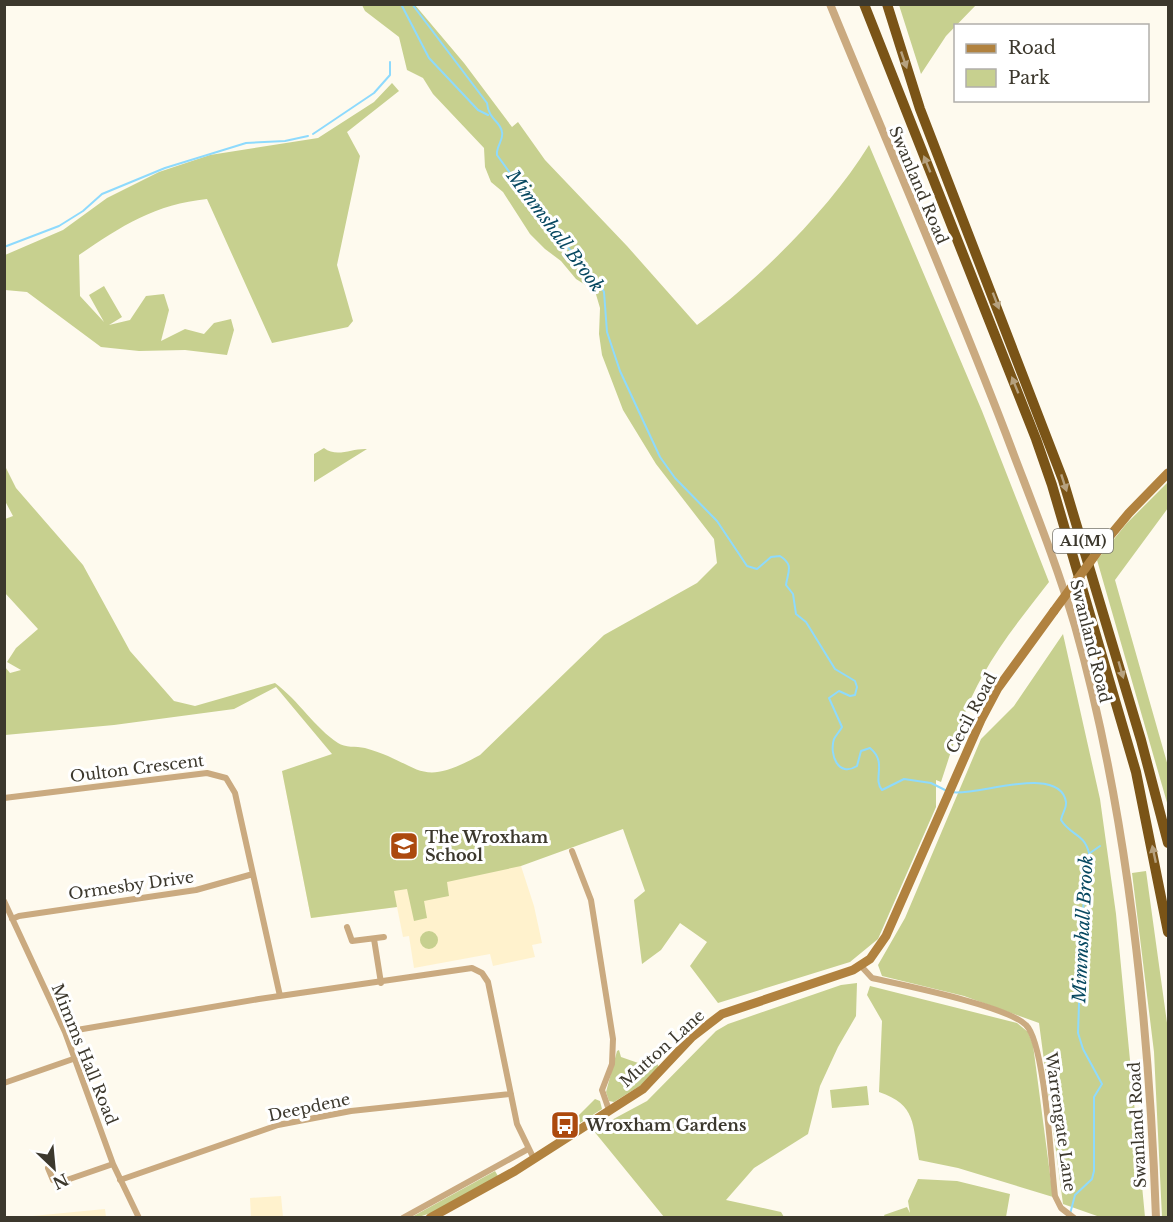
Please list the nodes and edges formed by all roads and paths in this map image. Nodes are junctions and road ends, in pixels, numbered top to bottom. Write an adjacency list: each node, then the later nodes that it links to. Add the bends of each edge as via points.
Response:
1 (830, 4): 32 (street, Swanland Road, via 986,382 1058,570 1076,629 1105,754 1130,906 1148,1072)
2 (864, 4): 12 (highway, A1(M), one-way to 2, via 1136,772 1052,484)
3 (886, 4): 6 (highway, A1(M), one-way to 6, via 920,109 1063,480)
4 (1168, 473): 15 (main road, Cecil Road, bridge, via 1104,543 998,688 886,936 876,953)
5 (4, 798): 8 (street, Oulton Crescent, via 214,773 226,778 234,788)
6 (1168, 843)
7 (572, 851): 22 (street, via 591,900 613,1039 612,1064 602,1090)
8 (253, 874): 10 (street, Ormesby Drive, via 196,890); 17 (street, Oulton Crescent)
9 (4, 901): 10 (street, Mimms Hall Road)
10 (12, 919): 18 (street, Mimms Hall Road)
11 (347, 927): 14 (street, via 352,941)
12 (1168, 932)
13 (384, 937): 14 (street)
14 (374, 939): 16 (street)
15 (862, 965): 22 (main road, Mutton Lane, via 722,1014 692,1037 643,1089); 28 (street, Warrengate Lane, via 873,978 1008,1014 1029,1028 1038,1055 1055,1196)
16 (381, 983): 17 (street); 21 (street, via 467,968 482,973 489,986)
17 (280, 996): 18 (street)
18 (65, 1032): 19 (street, Mimms Hall Road)
19 (76, 1058): 20 (street); 25 (street, Mimms Hall Road)
20 (4, 1083)
21 (510, 1094): 23 (street); 27 (street, Deepdene, via 351,1111 278,1125)
22 (609, 1110): 24 (main road, Mutton Lane)
23 (528, 1149): 24 (street); 30 (street)
24 (534, 1159): 31 (main road, Mutton Lane)
25 (113, 1164): 26 (street, via 61,1182 52,1180); 27 (street, Mimms Hall Road)
26 (48, 1168)
27 (120, 1180): 29 (street, Mimms Hall Road)
28 (1073, 1217)
29 (139, 1218)
30 (403, 1218)
31 (430, 1218)
32 (1156, 1218)

